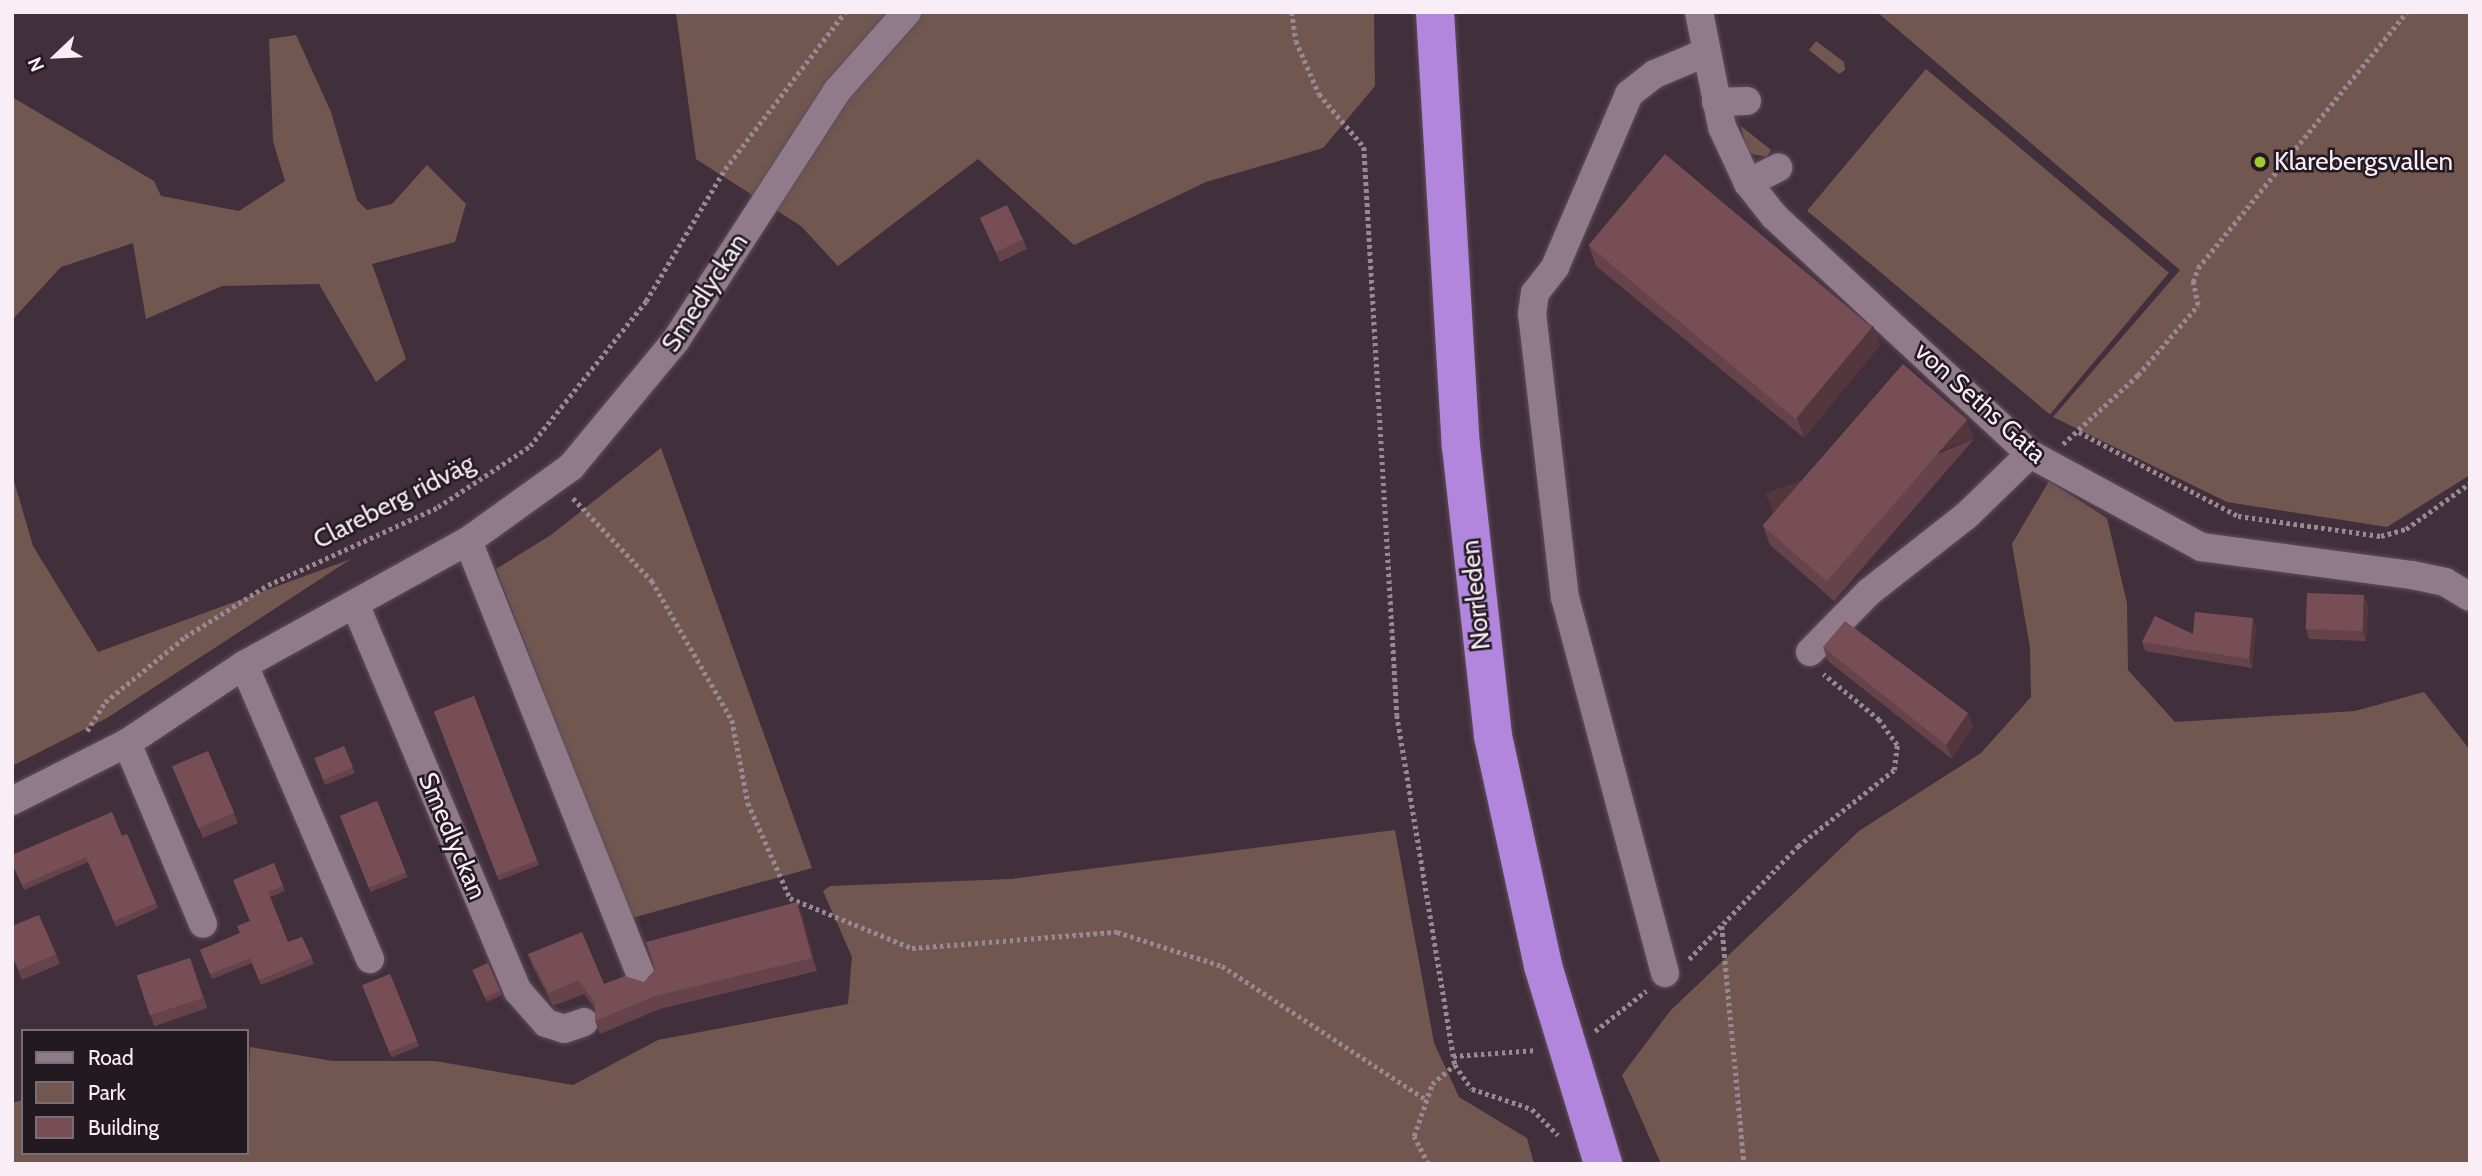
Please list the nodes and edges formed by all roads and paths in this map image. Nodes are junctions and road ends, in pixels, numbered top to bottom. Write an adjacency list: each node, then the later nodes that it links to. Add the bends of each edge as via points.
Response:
1 (845, 12): 24 (path, Clareberg ridväg, via 725,169 646,301 530,446 439,507 268,584 185,637 105,702)
2 (907, 12): 18 (street, Smedlyckan, via 805,135 634,398 539,495)
3 (1292, 12): 34 (path, via 1296,41 1319,94 1364,147 1397,715)
4 (1435, 12): 39 (highway, Norrleden, via 1461,446 1492,723 1543,966)
5 (1699, 12): 7 (street, von Seths Gata)
6 (2407, 12): 12 (path, via 2198,268 2193,282 2198,304)
7 (1707, 52): 9 (street, von Seths Gata); 29 (street, via 1655,74 1629,94 1555,267 1535,293 1532,314 1565,598)
8 (1747, 101): 9 (street)
9 (1716, 102): 11 (street, von Seths Gata)
10 (1777, 168): 11 (street)
11 (1748, 183): 13 (street, von Seths Gata, via 1774,216)
12 (2079, 432): 13 (path); 14 (path, via 2238,516 2381,536 2406,529)
13 (2035, 457): 19 (street, von Seths Gata, via 2201,547 2412,575 2445,582); 21 (street, via 1869,592)
14 (2470, 483)
15 (576, 488): 16 (path)
16 (569, 494): 17 (path); 36 (path, via 652,581 732,720 748,803 790,898 912,948 1116,932 1223,966)
17 (561, 502)
18 (468, 541): 20 (street, Smedlyckan); 30 (street)
19 (2470, 597)
20 (355, 604): 22 (street, Smedlyckan); 31 (street, Smedlyckan, via 518,992 545,1023 564,1029)
21 (1810, 652): 27 (path, via 1817,669 1880,720 1898,757 1894,769 1798,846)
22 (244, 665): 23 (street, Smedlyckan); 28 (street)
23 (127, 743): 25 (street, Smedlyckan); 26 (street)
24 (79, 744)
25 (12, 802)
26 (203, 924)
27 (1722, 925): 29 (path); 40 (path)
28 (370, 960)
29 (1665, 973): 32 (path)
30 (643, 980)
31 (584, 1022)
32 (1589, 1036)
33 (1541, 1050): 34 (path)
34 (1453, 1056): 35 (path)
35 (1455, 1065): 36 (path); 37 (path, via 1472,1089 1532,1109)
36 (1425, 1098): 38 (path, via 1414,1136)
37 (1560, 1139)
38 (1428, 1164)
39 (1603, 1164)
40 (1744, 1164)

